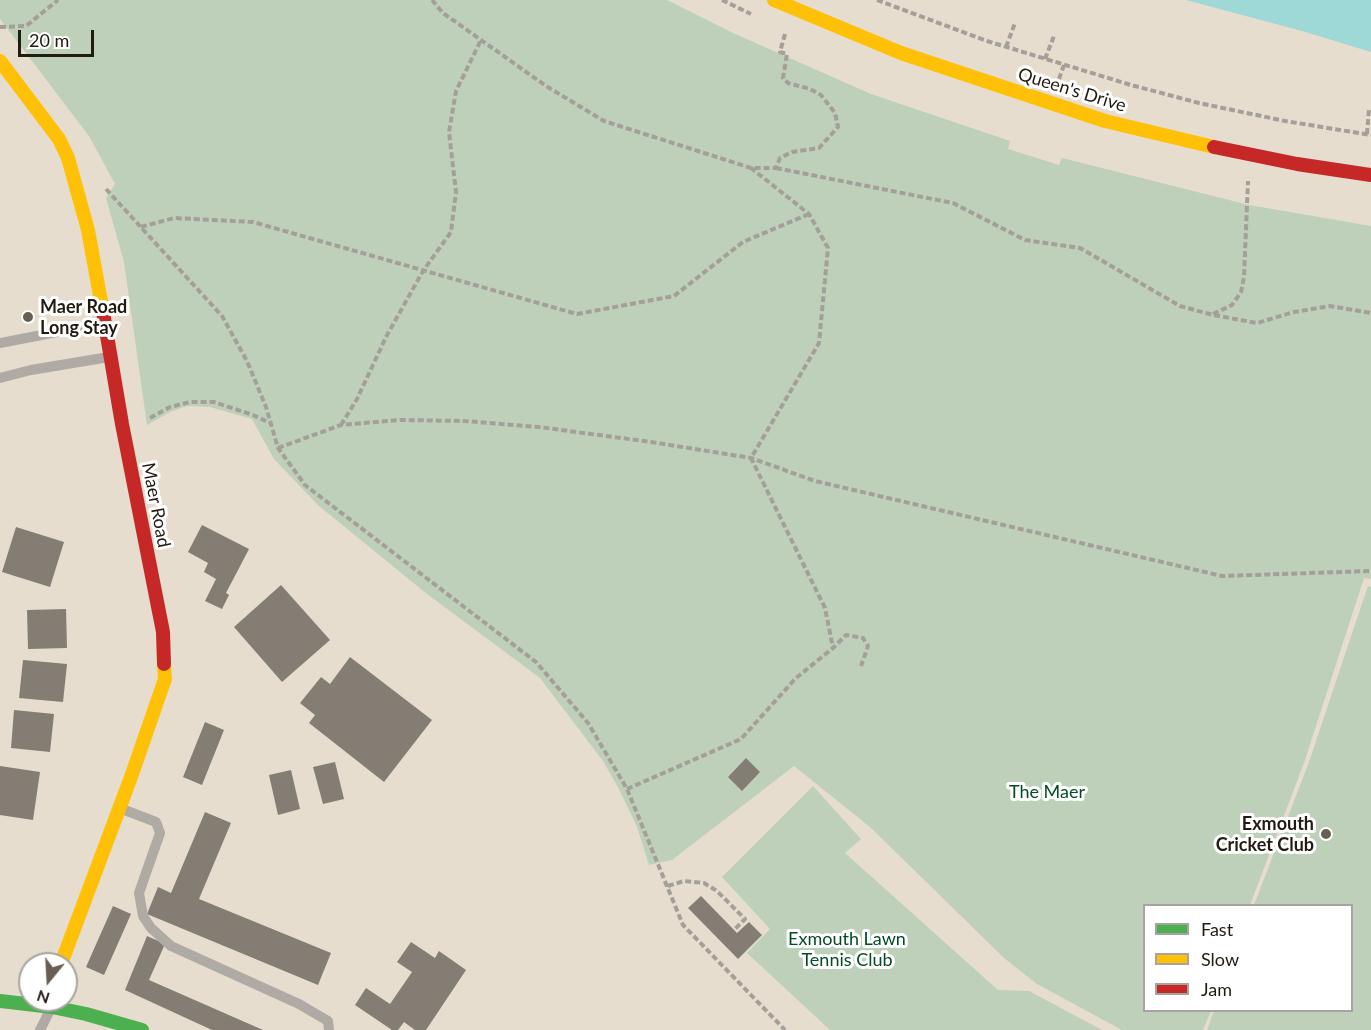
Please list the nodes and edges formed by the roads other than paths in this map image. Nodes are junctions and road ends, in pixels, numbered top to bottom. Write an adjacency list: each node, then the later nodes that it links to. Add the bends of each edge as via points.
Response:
1 (774, 0): 3 (street, Queen's Drive, via 901,53 1105,121 1288,162)
2 (0, 61): 4 (street, Maer Road, via 59,139 68,158 88,230)
3 (1371, 175)
4 (105, 323): 5 (lane); 6 (street, Maer Road)
5 (0, 343)
6 (112, 357): 7 (lane); 8 (street, Maer Road, via 163,632 165,679)
7 (0, 378)
8 (120, 808): 9 (street, Maer Road); 16 (lane, via 156,822 160,833 139,893 143,916 152,928 171,946 309,1010 328,1021)
9 (66, 952)
10 (0, 1001): 11 (street)
11 (18, 1002)
12 (48, 1012): 14 (lane)
13 (78, 1012): 15 (street)
14 (40, 1030)
15 (142, 1030)
16 (329, 1030)

